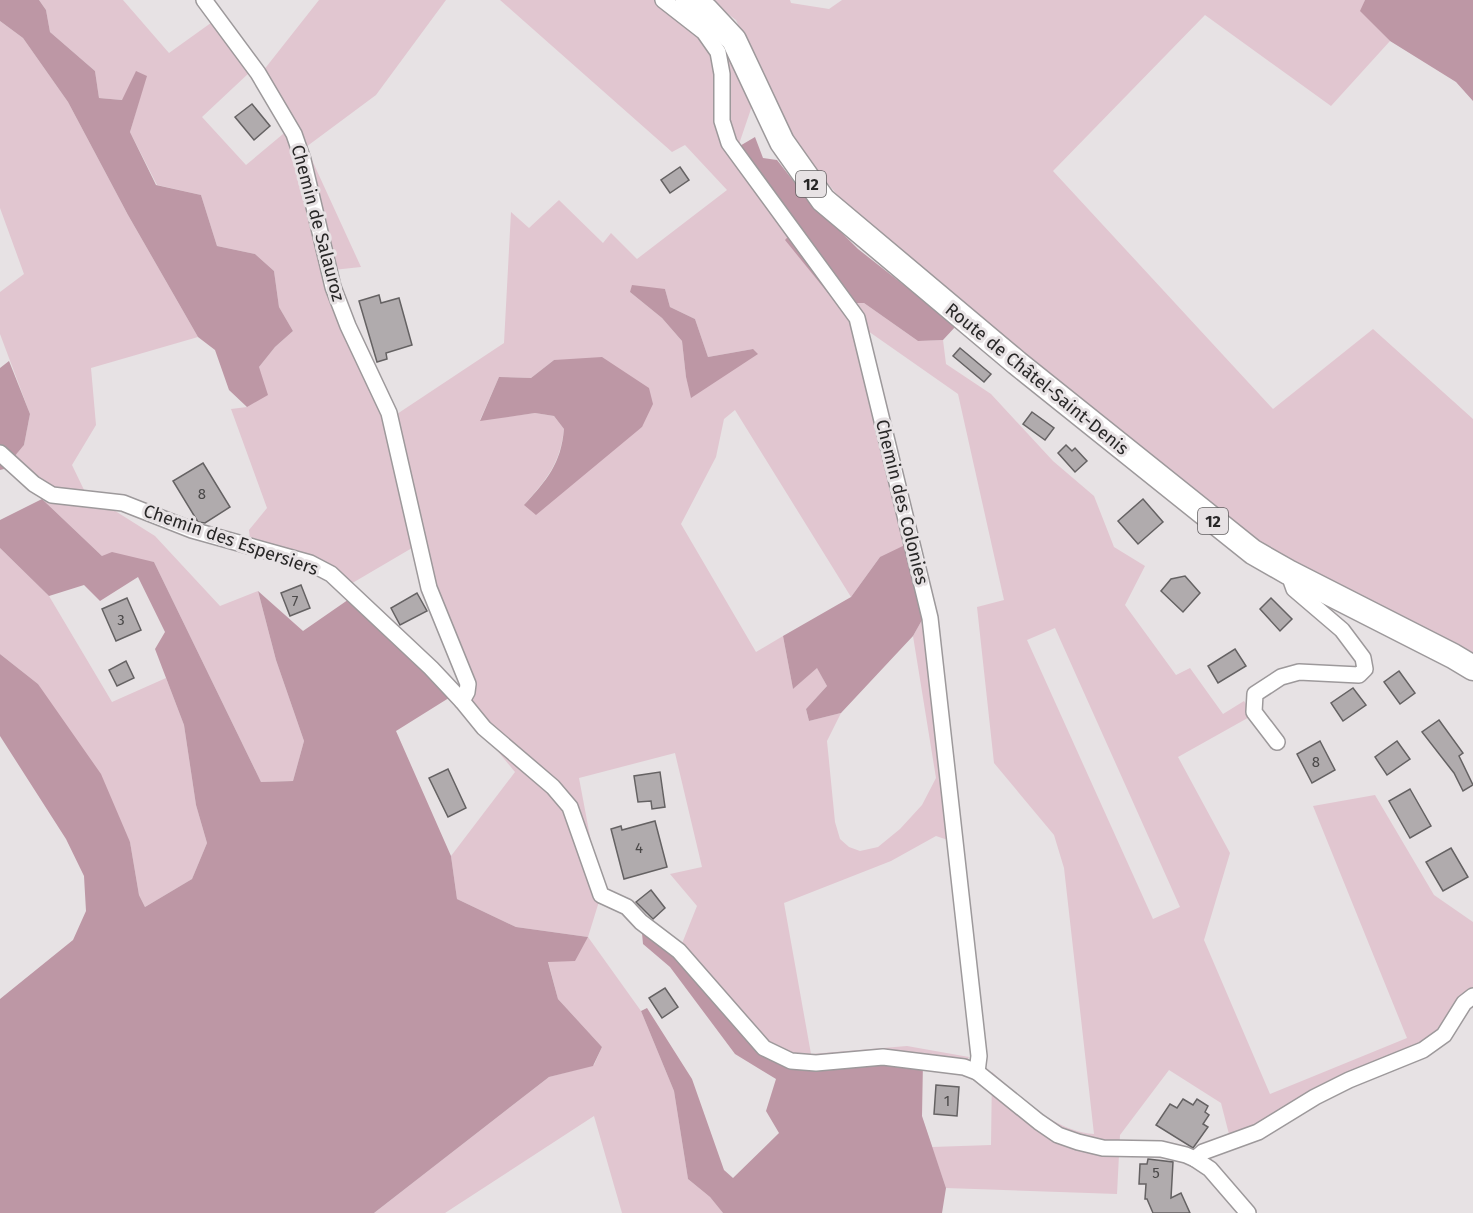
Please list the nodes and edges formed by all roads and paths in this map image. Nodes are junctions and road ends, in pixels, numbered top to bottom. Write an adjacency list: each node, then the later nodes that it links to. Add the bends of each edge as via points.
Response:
1 (204, 0): 7 (street, Chemin de Salauroz, via 258,73 294,134 333,287 389,413 429,588 468,684)
2 (663, 0): 10 (street, Chemin des Colonies, via 704,32 718,52 722,121 729,143 857,318 930,618 979,1056)
3 (687, 0): 5 (main road, Route de Châtel-Saint-Denis / 12, via 706,10 734,40 782,142 823,200 1169,486 1253,552)
4 (0, 453): 7 (street, Chemin des Espersiers, via 52,495 123,503 192,530 320,568 343,585)
5 (1288, 572): 6 (main road, Route de Châtel-Saint-Denis / 12); 8 (street, via 1294,589 1342,630 1363,658 1365,669 1359,675 1299,672 1281,677 1255,694 1254,712)
6 (1473, 668)
7 (462, 701): 10 (street, Chemin des Espersiers, via 484,728 553,787 570,807 601,895 627,907 679,951 764,1048 791,1061 816,1064 883,1057 954,1065)
8 (1277, 742)
9 (1473, 996): 11 (street, via 1464,1003 1444,1035 1429,1047 1349,1080 1258,1132 1203,1152)
10 (977, 1072): 11 (street, via 1058,1135 1103,1148 1161,1149)
11 (1195, 1159): 12 (street, via 1210,1168)
12 (1248, 1213)

